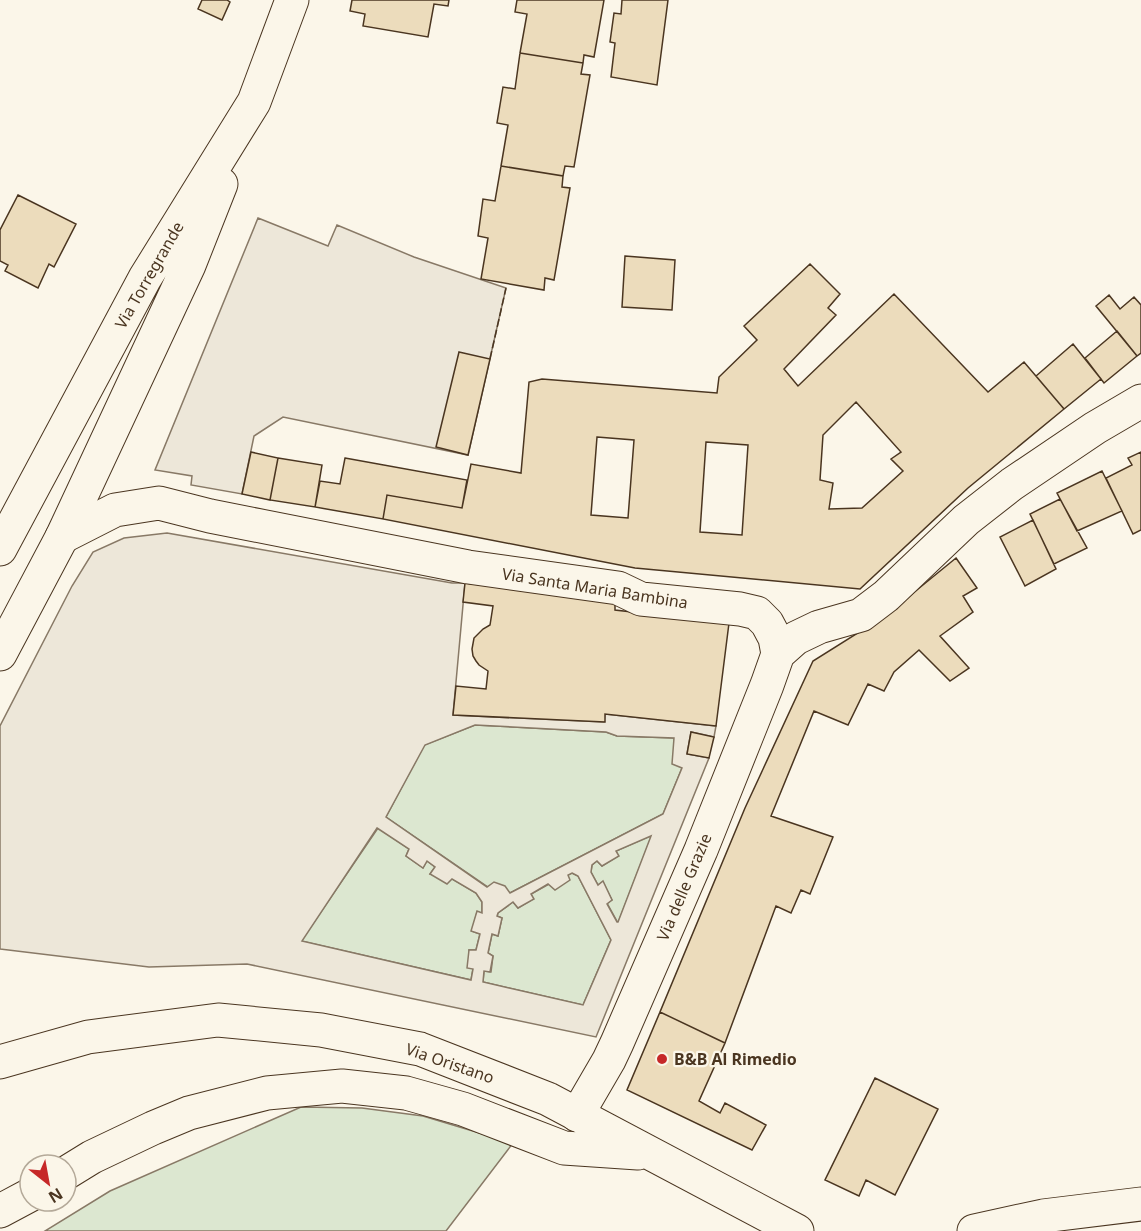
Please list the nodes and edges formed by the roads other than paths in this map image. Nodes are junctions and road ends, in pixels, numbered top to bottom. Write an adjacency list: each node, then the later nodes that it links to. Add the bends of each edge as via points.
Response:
1 (292, 0): 2 (main road, Via Torregrande)
2 (254, 102): 4 (main road, via 189,264); 5 (main road, Via Torregrande, via 145,278)
3 (1141, 401): 7 (main road, via 1012,484 861,615 819,627 796,638)
4 (62, 537): 6 (main road); 7 (main road, Via Santa Maria Bambina, via 115,510 159,503 468,567 618,588 641,599 757,613 775,638)
5 (0, 549)
6 (0, 654)
7 (778, 654): 9 (main road, Via delle Grazie, via 714,819 631,1011 609,1060)
8 (0, 1062): 9 (main road, Via Oristano, via 88,1037 218,1020 321,1030 420,1049 548,1099)
9 (577, 1115): 10 (main road, Via Oristano)
10 (652, 1154): 11 (main road, via 564,1148 429,1099 342,1086 267,1093 189,1113); 15 (main road, Via Oristano)
11 (78, 1166)
12 (18, 1201): 14 (main road)
13 (1141, 1204): 16 (main road, via 1043,1216)
14 (0, 1211)
15 (797, 1231)
16 (974, 1231)

